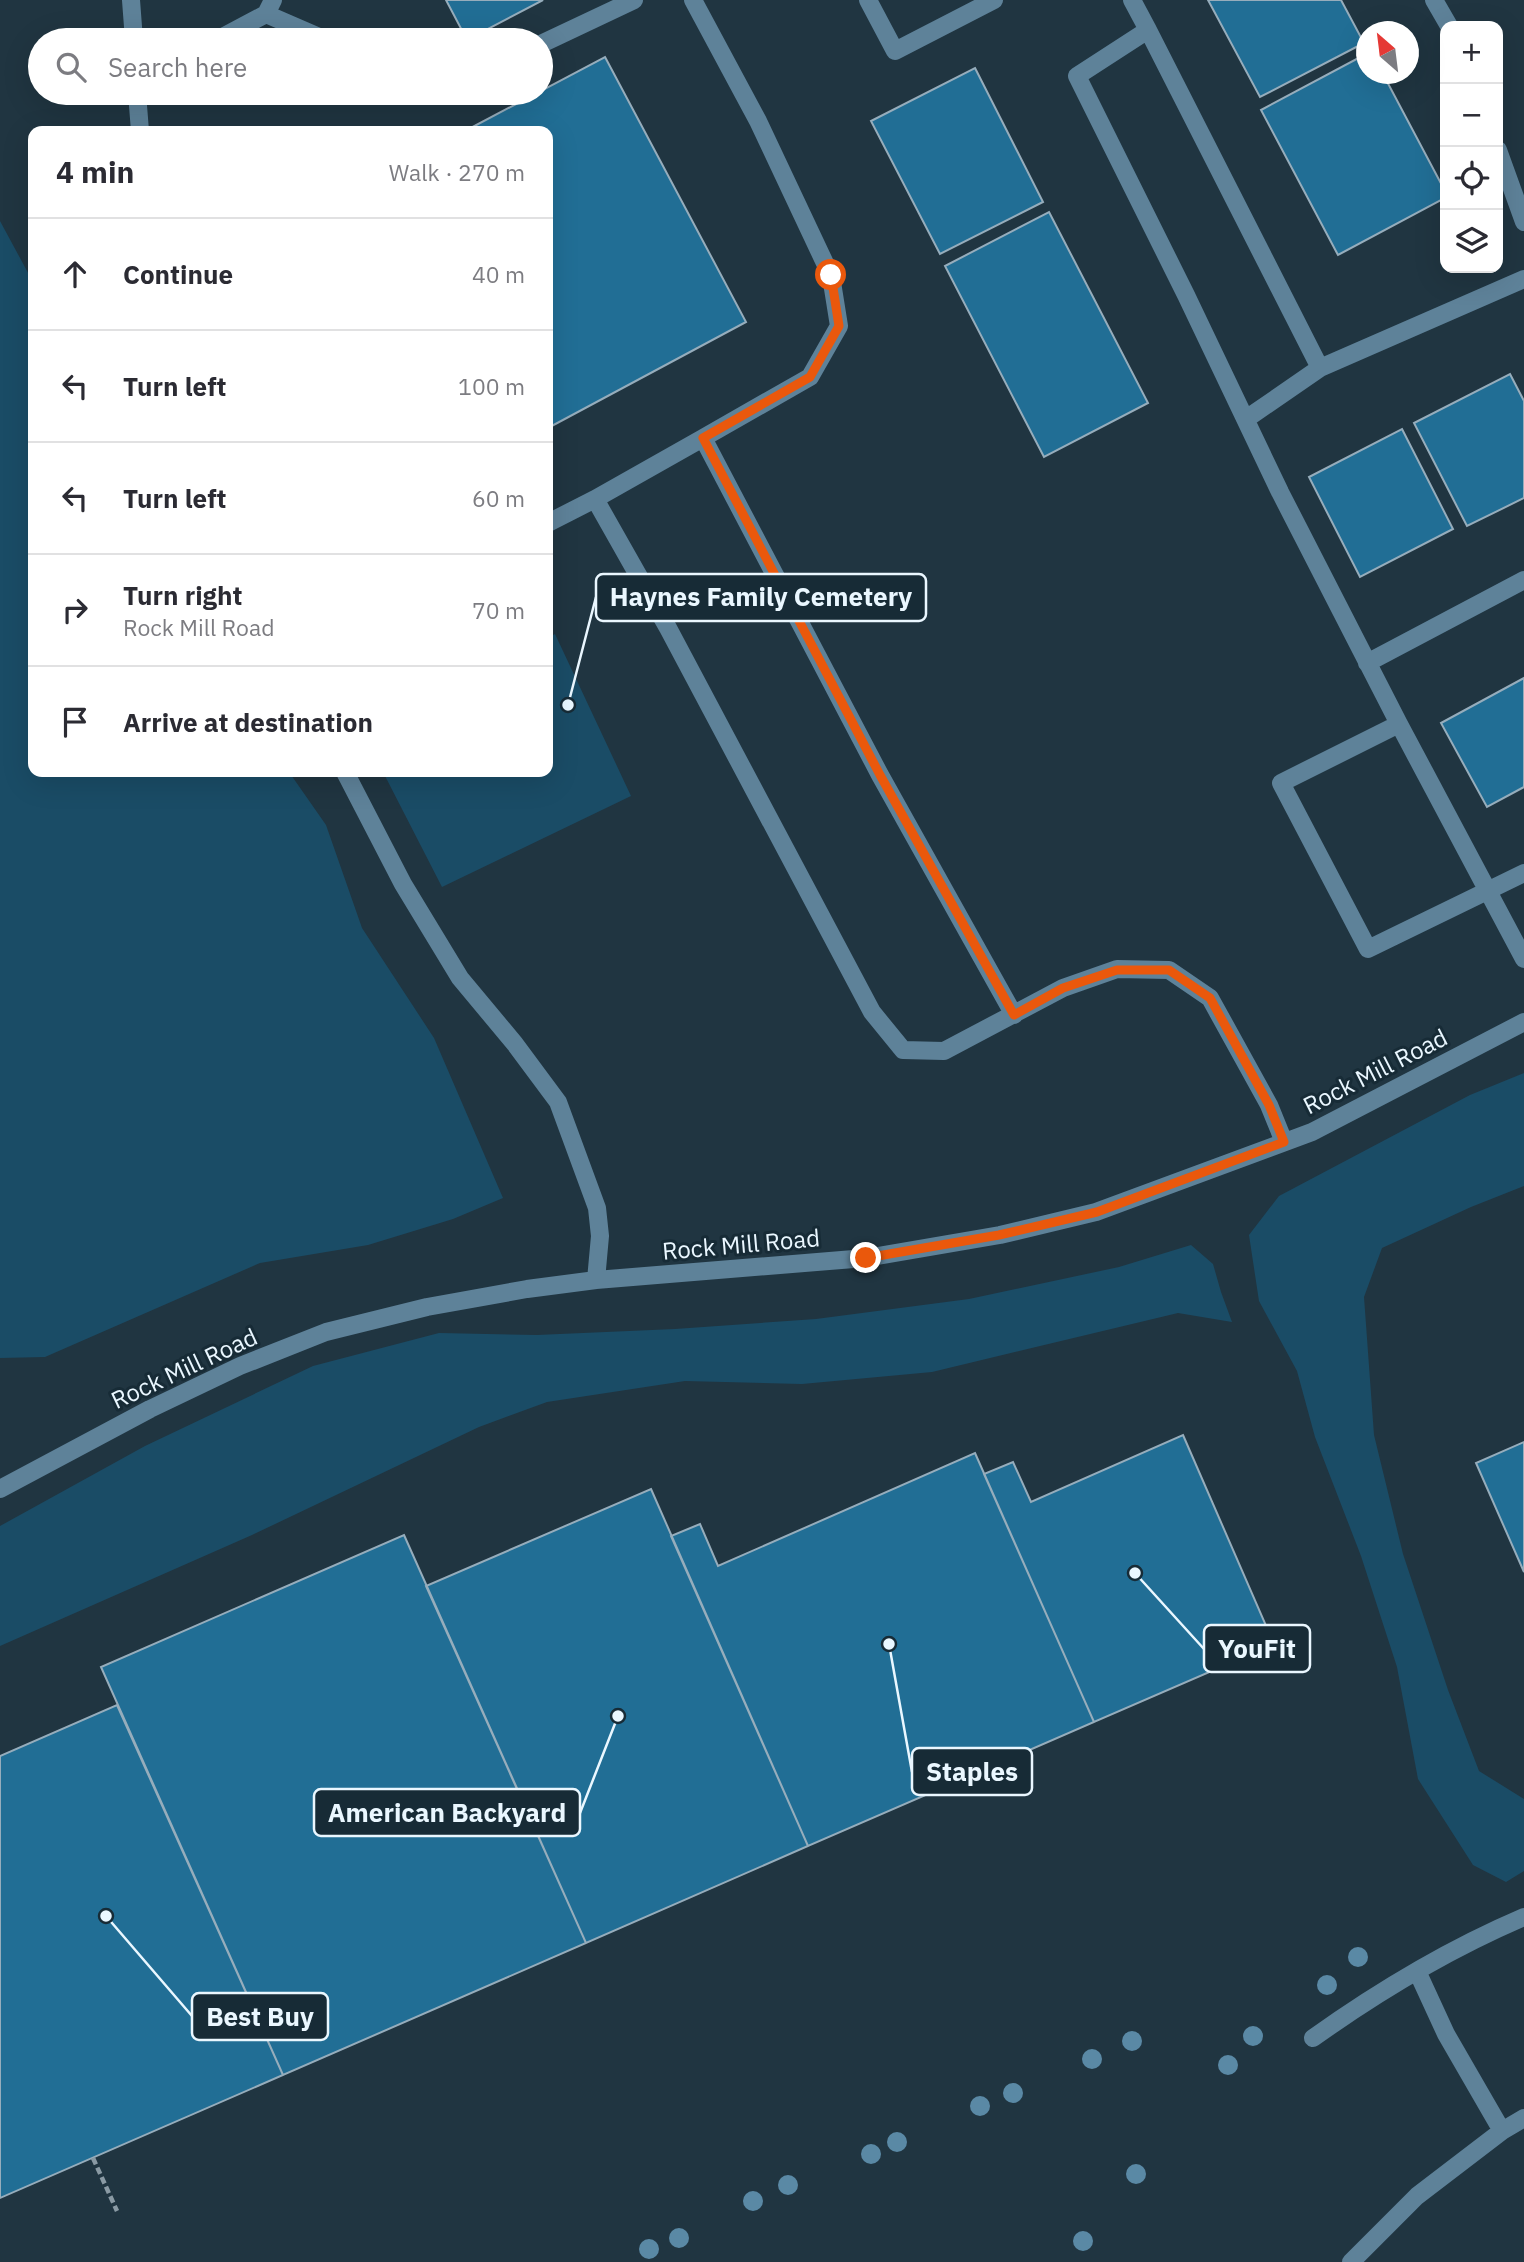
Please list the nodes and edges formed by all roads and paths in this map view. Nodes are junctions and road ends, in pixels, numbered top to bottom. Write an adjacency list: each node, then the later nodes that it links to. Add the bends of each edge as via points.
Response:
1 (131, 0): 10 (street)
2 (634, 0): 14 (street)
3 (693, 0): 22 (street, via 758,121 831,275 839,326 810,377)
4 (868, 0): 5 (street, via 895,51)
5 (994, 0)
6 (1132, 0): 13 (street)
7 (1434, 0): 9 (street)
8 (269, 7): 11 (street); 12 (street)
9 (1446, 21)
10 (133, 28)
11 (236, 28)
12 (305, 28)
13 (1149, 30): 20 (street); 21 (street, via 1077,76)
14 (553, 38)
15 (138, 105): 16 (street)
16 (140, 126)
17 (1503, 164): 18 (street)
18 (1524, 222)
19 (1524, 279): 20 (street)
20 (1320, 368): 21 (street)
21 (1245, 419): 26 (street)
22 (703, 438): 23 (street); 32 (street, via 880,775)
23 (595, 499): 24 (street); 32 (street, via 872,1012 903,1050 944,1051)
24 (553, 520)
25 (1524, 580): 26 (street)
26 (1367, 663): 27 (street)
27 (1399, 724): 30 (street); 30 (street, via 1281,783 1368,949)
28 (348, 777): 35 (street, via 403,884 460,978 558,1102 597,1208)
29 (1524, 873): 30 (street)
30 (1488, 890): 31 (street)
31 (1524, 959)
32 (1014, 1015): 34 (street, via 1063,988 1117,970 1169,970 1210,998 1269,1105)
33 (1524, 1022): 34 (street, Rock Mill Road, via 1312,1132)
34 (1284, 1142): 35 (street, Rock Mill Road, via 1097,1212 999,1235 866,1258)
35 (596, 1280): 36 (street, Rock Mill Road, via 426,1307 326,1332 183,1393)
36 (0, 1489)
37 (1524, 1917): 38 (street)
38 (1417, 1971): 39 (street); 41 (street, via 1446,2034)
39 (1313, 2038)
40 (1524, 2118): 41 (street)
41 (1502, 2131): 44 (street, via 1417,2196)
42 (93, 2158): 43 (path)
43 (117, 2211)
44 (1351, 2262)

